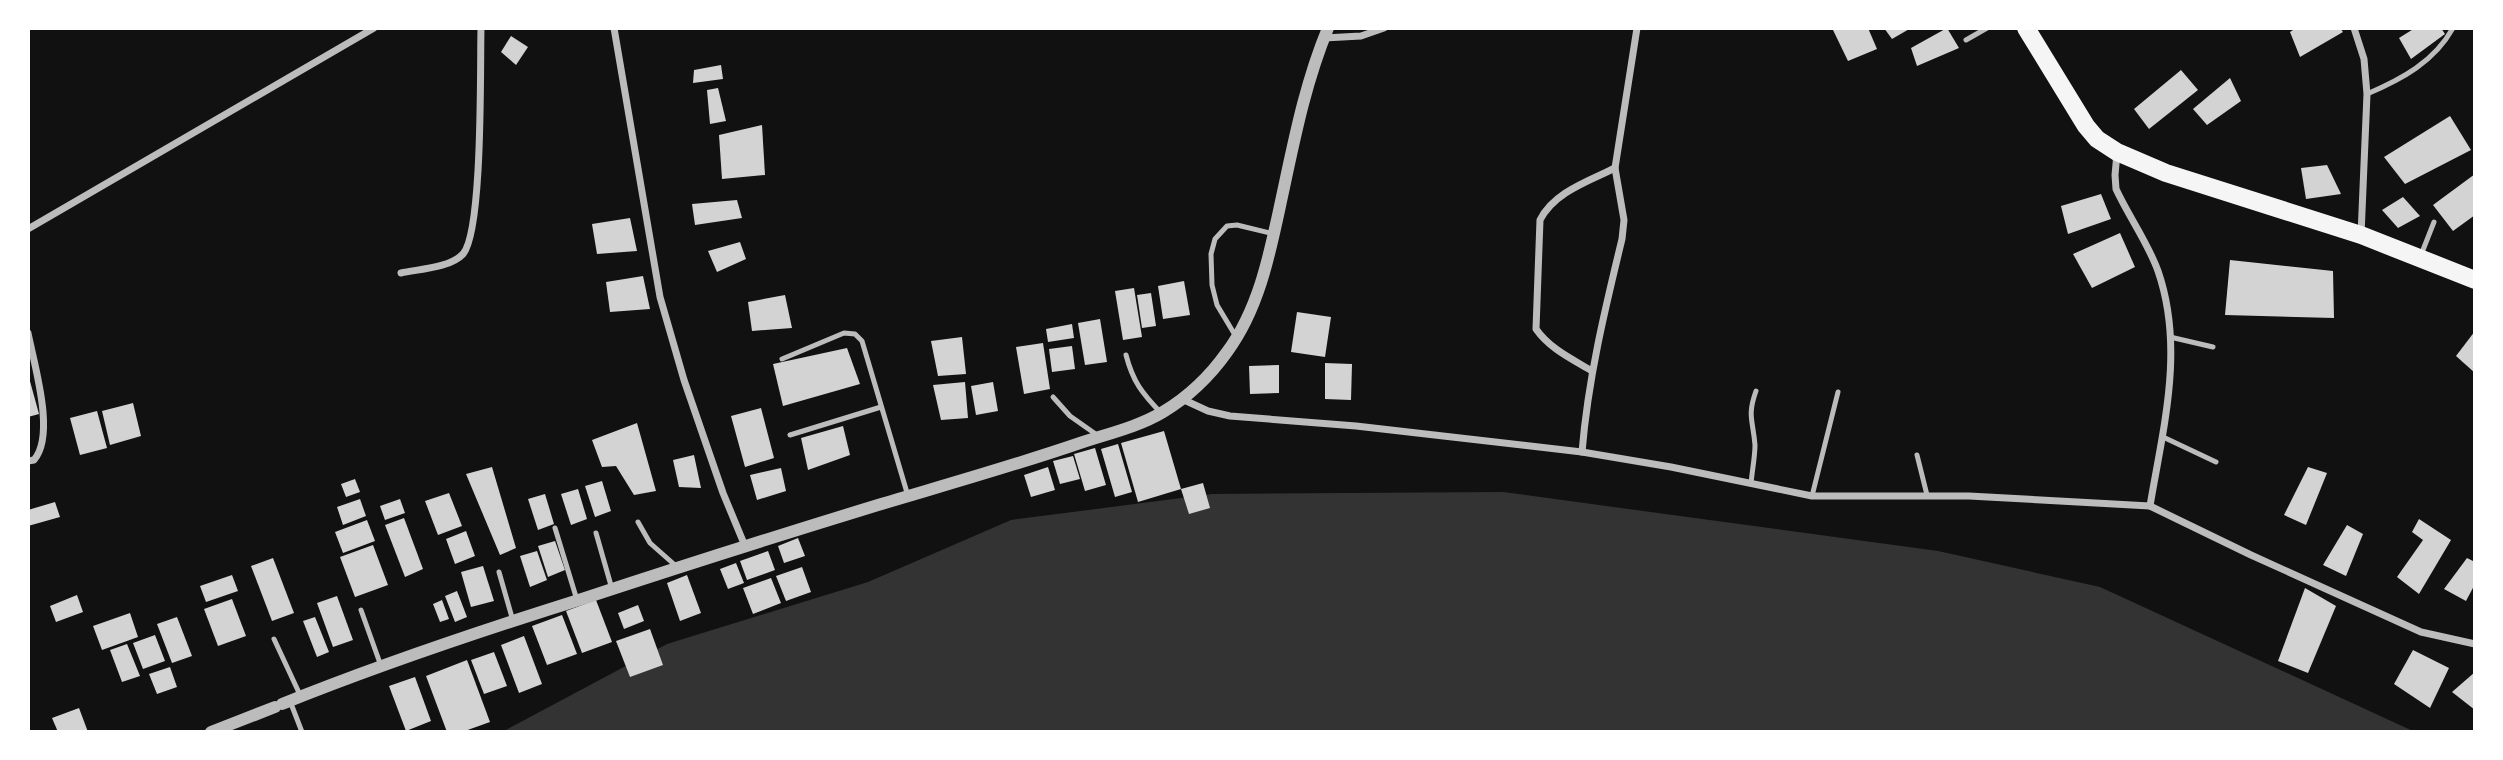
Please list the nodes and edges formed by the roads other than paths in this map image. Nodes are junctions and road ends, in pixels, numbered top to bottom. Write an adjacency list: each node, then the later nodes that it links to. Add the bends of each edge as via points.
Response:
1 (374, 28): 16 (street)
2 (481, 28): 20 (street, via 477,186 468,246 451,262)
3 (614, 28): 50 (street, via 660,297 684,380)
4 (1384, 28): 10 (street, via 1361,37)
5 (1637, 28): 14 (street)
6 (1987, 28): 11 (lane)
7 (2026, 28): 13 (main road, via 2085,126)
8 (2354, 28): 12 (street, via 2364,59)
9 (2454, 28): 12 (lane, via 2435,54 2399,80)
10 (1326, 33): 17 (street, via 1303,100)
11 (1966, 40)
12 (2367, 94): 18 (street)
13 (2117, 152): 18 (main road, via 2166,173); 23 (street, via 2116,189 2158,270)
14 (1615, 167): 28 (street, via 1624,220 1622,239); 28 (street, via 1561,195 1540,220 1536,330 1557,350)
15 (2434, 222): 19 (lane)
16 (28, 229)
17 (1274, 234): 24 (street, via 1262,280); 24 (lane, via 1237,225 1227,226 1215,239 1212,285 1217,305)
18 (2361, 235): 19 (main road)
19 (2420, 258): 21 (main road)
20 (401, 273)
21 (2475, 280)
22 (28, 333): 40 (street, via 44,426 42,447 34,460)
23 (2170, 337): 25 (lane); 37 (street)
24 (1237, 338): 32 (street)
25 (2213, 347)
26 (1126, 355): 34 (lane, via 1140,391)
27 (782, 359): 33 (lane, via 844,333 855,334 869,360)
28 (1592, 371): 38 (street)
29 (1756, 391): 42 (lane, via 1750,407 1755,447)
30 (1838, 392): 45 (lane)
31 (1053, 397): 36 (lane, via 1070,416)
32 (1182, 399): 34 (street); 38 (street, via 1230,416)
33 (881, 407): 35 (lane); 44 (lane)
34 (1161, 413): 36 (street)
35 (790, 435)
36 (1100, 436): 44 (street)
37 (2163, 437): 41 (lane); 46 (street)
38 (1582, 452): 42 (street)
39 (1917, 456): 43 (lane)
40 (28, 461)
41 (2216, 462)
42 (1751, 484): 45 (street)
43 (1927, 495): 45 (street); 46 (street)
44 (908, 496): 50 (street)
45 (1812, 496)
46 (2150, 506): 58 (street, via 2421,632)
47 (638, 522): 51 (lane, via 650,542)
48 (555, 528): 54 (lane)
49 (596, 533): 53 (lane)
50 (745, 546): 51 (street)
51 (678, 568): 53 (street)
52 (499, 572): 56 (lane)
53 (612, 589): 54 (street)
54 (577, 600): 56 (street)
55 (361, 610): 59 (lane)
56 (513, 621): 59 (street)
57 (274, 639): 60 (lane)
58 (2475, 644)
59 (381, 666): 60 (street)
60 (287, 702): 61 (street); 62 (lane)
61 (211, 732)
62 (302, 732)

